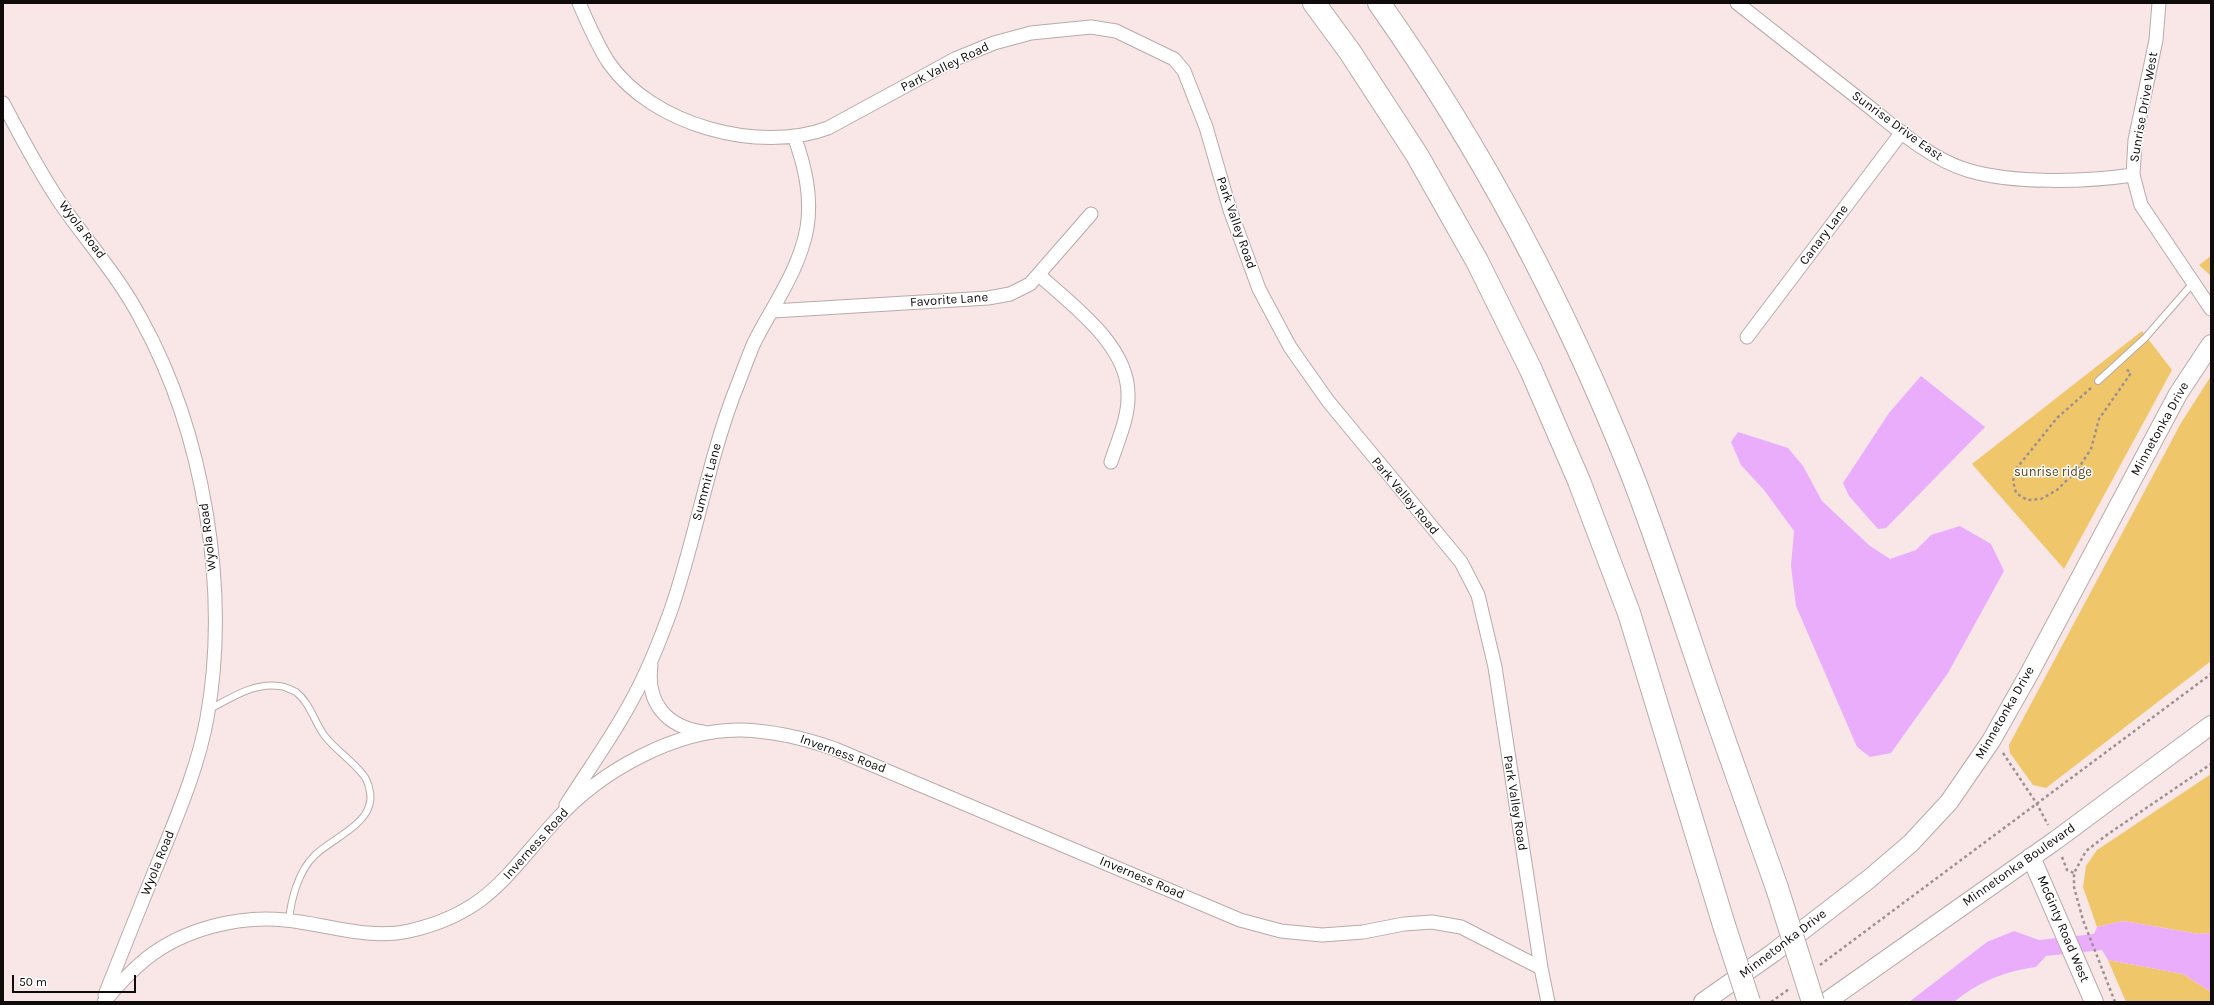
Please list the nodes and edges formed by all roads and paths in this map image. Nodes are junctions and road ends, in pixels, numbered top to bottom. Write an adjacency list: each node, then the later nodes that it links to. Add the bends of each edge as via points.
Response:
1 (580, 3): 8 (street, Park Valley Road, via 609,63 640,94 669,112 704,128 741,137)
2 (1314, 3): 37 (highway, bridge, via 1350,52 1417,155 1477,261 1531,370 1582,488 1629,613)
3 (1379, 3): 39 (highway, bridge, via 1453,113 1514,219 1593,380 1674,590 1698,666 1777,888)
4 (1737, 3): 7 (street, Sunrise Drive East)
5 (2159, 3): 9 (street, Sunrise Drive West, via 2156,40 2135,140)
6 (3, 103): 22 (street, Wyola Road, via 61,204 111,270 142,319 167,372 187,428 201,485 211,544 215,602 214,661)
7 (1902, 132): 9 (street, Sunrise Drive East, via 1943,160 1967,170 2023,179 2109,179); 15 (street, Canary Lane)
8 (794, 136): 14 (street, Summit Lane, via 805,168 808,197 807,227 800,256); 32 (street, Park Valley Road, via 812,134 828,128 955,59 994,43 1031,33 1092,27 1116,31 1174,59 1184,71 1206,127 1227,202 1258,289 1287,341 1328,401 1461,562 1478,595 1495,666)
9 (2133, 175): 12 (street, Sunrise Drive West, via 2141,205)
10 (1091, 214): 11 (street, Favorite Lane)
11 (1039, 275): 14 (street, Favorite Lane, via 1030,284 1010,294 988,298); 19 (street, via 1105,338 1122,364 1128,394 1127,408)
12 (2194, 282): 13 (street, Sunrise Drive West); 17 (lane, via 2145,338)
13 (2211, 309)
14 (773, 311): 20 (street, Summit Lane, via 754,344 716,445 689,552 672,607)
15 (1747, 337)
16 (2211, 344): 25 (street, Minnetonka Drive, via 2178,394)
17 (2119, 362): 18 (lane); 18 (path, via 2131,373 2099,419 2091,449 2078,469 2057,490 2041,499 2027,500 2016,493 2013,481 2016,468 2058,418)
18 (2098, 381)
19 (1111, 462)
20 (651, 660): 24 (street, via 649,677 652,695 661,710 673,723 689,730); 28 (street, Summit Lane, via 632,701)
21 (2211, 674): 27 (path)
22 (208, 710): 30 (lane, via 242,692 262,686 279,686 295,692 307,704 314,720 331,744 365,779 370,793 369,806 362,819 312,857 296,888); 34 (street, Wyola Road, via 184,798)
23 (2211, 725): 29 (street, Minnetonka Boulevard)
24 (707, 733): 28 (street, Inverness Road, via 652,751 618,769); 32 (street, Inverness Road, via 740,730 804,738 1240,920 1281,931 1322,935 1363,932 1404,924 1460,927)
25 (1991, 741): 27 (path, via 2007,757); 36 (street, Minnetonka Drive, via 1949,802 1911,843 1870,879 1774,954)
26 (2211, 764): 42 (path, via 2086,851 2074,873 2074,887 2083,920)
27 (2037, 804): 31 (path)
28 (559, 816): 30 (street, Inverness Road, via 497,889 470,909 439,924 406,932 373,934)
29 (2031, 857): 40 (street, Minnetonka Boulevard); 41 (street, McGinty Road West)
30 (289, 921): 34 (street, Inverness Road, via 249,920 214,926 180,939 149,956 122,980)
31 (1818, 967)
32 (1540, 968): 35 (street, Park Valley Road)
33 (1793, 986): 38 (path)
34 (103, 1002)
35 (1548, 1002)
36 (1703, 1002)
37 (1749, 1002)
38 (1771, 1002)
39 (1813, 1002)
40 (1826, 1002)
41 (2094, 1002)
42 (2115, 1002)

